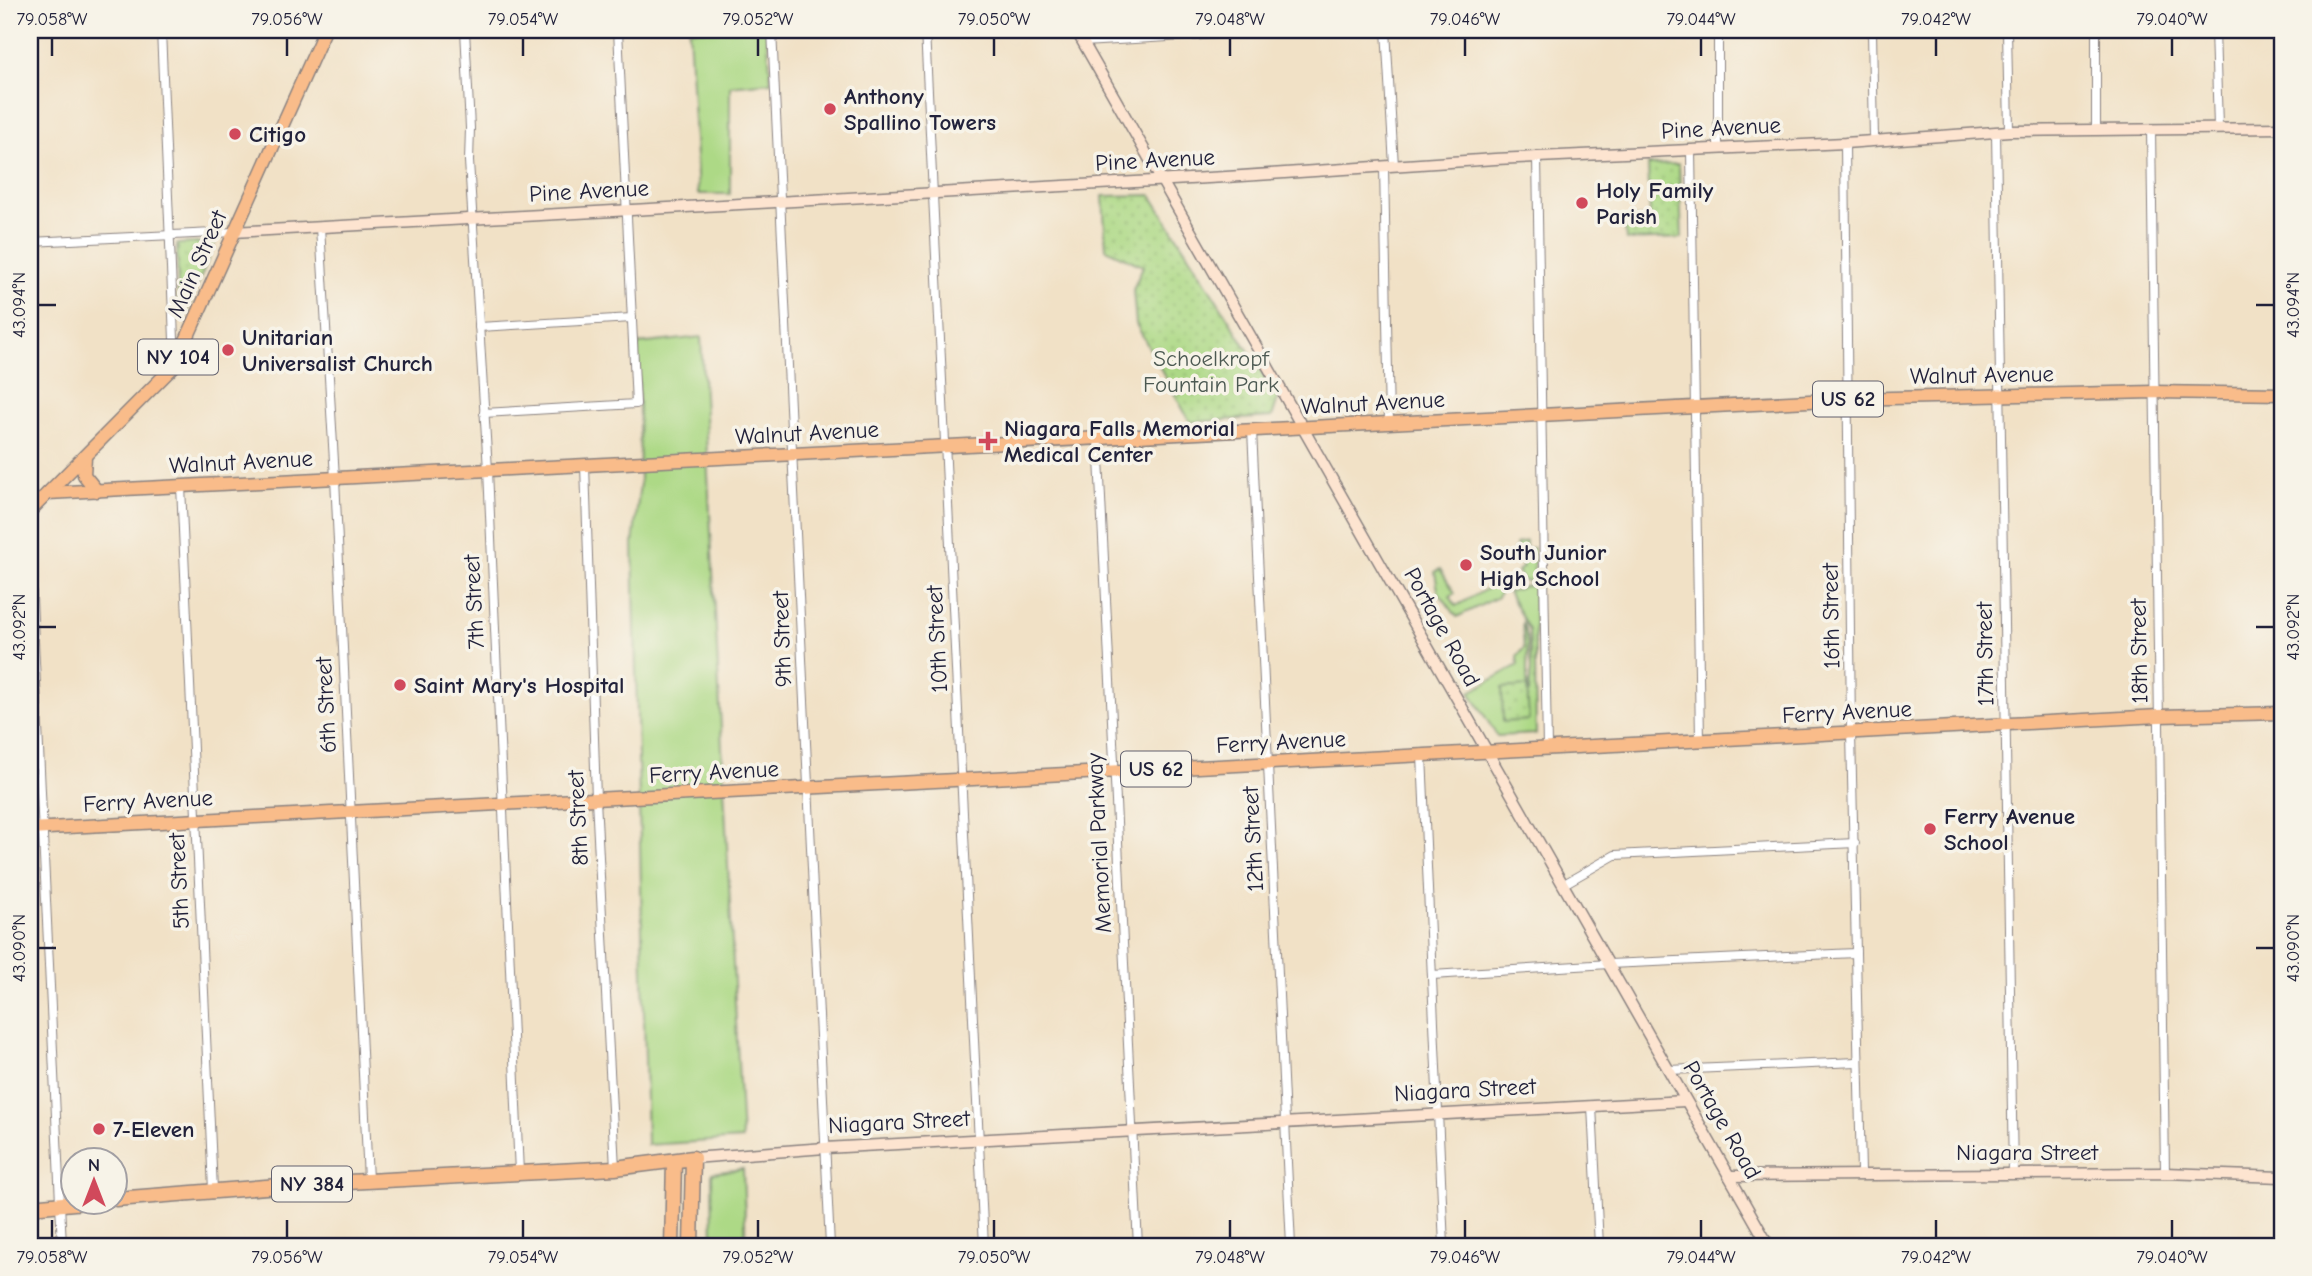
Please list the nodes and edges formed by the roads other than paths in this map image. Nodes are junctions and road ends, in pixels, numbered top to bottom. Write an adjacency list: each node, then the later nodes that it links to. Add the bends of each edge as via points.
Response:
1 (161, 30): 35 (street)
2 (325, 30): 34 (main road, Main Street / NY 104)
3 (465, 30): 32 (street, 7th Street)
4 (618, 30): 31 (street)
5 (772, 30): 30 (street, 9th Street)
6 (925, 30): 29 (street, 10th Street)
7 (1076, 30): 15 (street, Portage Road)
8 (1287, 30): 15 (street)
9 (1386, 30): 27 (street)
10 (1718, 30): 24 (street)
11 (1872, 30): 22 (street)
12 (2007, 30): 20 (street)
13 (2096, 30): 19 (street)
14 (2215, 30): 16 (street)
15 (1083, 42): 28 (street, Portage Road)
16 (2218, 127): 17 (street, Pine Avenue); 18 (street, Pine Avenue)
17 (2282, 128)
18 (2151, 129): 19 (street, Pine Avenue); 40 (street, 18th Street)
19 (2095, 130): 20 (street, Pine Avenue)
20 (2009, 131): 21 (street, Pine Avenue)
21 (1996, 132): 22 (street, Pine Avenue); 42 (street, 17th Street)
22 (1874, 141): 23 (street, Pine Avenue)
23 (1845, 143): 24 (street, Pine Avenue); 43 (street, 16th Street)
24 (1718, 149): 25 (street, Pine Avenue)
25 (1691, 150): 26 (street, Pine Avenue); 44 (street)
26 (1537, 157): 27 (street, Pine Avenue); 46 (street)
27 (1389, 167): 28 (street, Pine Avenue); 47 (street)
28 (1161, 181): 29 (street, Pine Avenue); 48 (street, Portage Road)
29 (933, 193): 30 (street, Pine Avenue); 51 (street, 10th Street)
30 (781, 202): 31 (street, Pine Avenue); 52 (street, 9th Street)
31 (627, 210): 32 (street, Pine Avenue); 37 (street)
32 (472, 218): 33 (street, Pine Avenue); 38 (street, 7th Street)
33 (320, 227): 34 (street, Pine Avenue); 56 (street, 6th Street)
34 (234, 232): 35 (street, Pine Avenue); 39 (main road, Main Street / NY 104)
35 (168, 234): 36 (street, Pine Avenue); 39 (street)
36 (30, 242)
37 (632, 318): 38 (street); 45 (street, via 636,404)
38 (480, 327): 45 (street, 7th Street)
39 (175, 366): 53 (main road, Main Street / NY 104)
40 (2154, 392): 41 (main road, Walnut Avenue / US 62); 42 (main road, Walnut Avenue / US 62); 63 (street, 18th Street)
41 (2282, 394)
42 (2000, 395): 43 (main road, Walnut Avenue / US 62); 64 (street, 17th Street)
43 (1848, 399): 44 (main road, Walnut Avenue / US 62); 65 (street, 16th Street)
44 (1696, 407): 46 (main road, Walnut Avenue / US 62); 66 (street)
45 (484, 413): 55 (street, 7th Street)
46 (1543, 415): 47 (main road, Walnut Avenue / US 62); 67 (street)
47 (1389, 423): 48 (main road, Walnut Avenue / US 62)
48 (1305, 428): 49 (main road, Walnut Avenue / US 62); 68 (street, Portage Road)
49 (1252, 430): 50 (main road, Walnut Avenue / US 62); 70 (street, 12th Street)
50 (1098, 438): 51 (main road, Walnut Avenue / US 62); 71 (street, Memorial Parkway)
51 (946, 446): 52 (main road, Walnut Avenue / US 62); 72 (street, 10th Street)
52 (793, 454): 54 (main road, Walnut Avenue / US 62); 73 (street, 9th Street)
53 (85, 457): 58 (main road, via 84,475); 59 (main road, Main Street / NY 104)
54 (585, 465): 55 (main road, Walnut Avenue / US 62); 74 (street, 8th Street)
55 (488, 470): 56 (main road, Walnut Avenue / US 62); 75 (street, 7th Street)
56 (335, 478): 57 (main road, Walnut Avenue / US 62); 76 (street, 6th Street)
57 (181, 486): 58 (main road, Walnut Avenue / US 62); 77 (street, 5th Street)
58 (97, 491): 59 (main road, Walnut Avenue / US 62)
59 (48, 493): 60 (main road, Main Street / NY 104)
60 (30, 511)
61 (30, 554): 78 (street)
62 (2282, 713): 63 (main road, Ferry Avenue / US 62)
63 (2159, 716): 64 (main road, Ferry Avenue / US 62); 99 (street, 18th Street)
64 (2005, 724): 65 (main road, Ferry Avenue / US 62); 101 (street, 17th Street)
65 (1852, 733): 66 (main road, Ferry Avenue / US 62); 80 (street, 16th Street)
66 (1700, 741): 67 (main road, Ferry Avenue / US 62)
67 (1547, 749): 68 (main road, Ferry Avenue / US 62)
68 (1488, 752): 69 (main road, Ferry Avenue / US 62); 81 (street, Portage Road)
69 (1422, 755): 70 (main road, Ferry Avenue / US 62); 84 (street)
70 (1269, 763): 71 (main road, Ferry Avenue / US 62); 90 (street, 12th Street)
71 (1115, 771): 72 (main road, Ferry Avenue / US 62); 91 (street, Memorial Parkway)
72 (963, 779): 73 (main road, Ferry Avenue / US 62); 92 (street, 10th Street)
73 (807, 788): 74 (main road, Ferry Avenue / US 62); 93 (street, 9th Street)
74 (596, 799): 75 (main road, Ferry Avenue / US 62); 96 (street, 8th Street)
75 (502, 804): 76 (main road, Ferry Avenue / US 62); 97 (street, 7th Street)
76 (350, 812): 77 (main road, Ferry Avenue / US 62); 103 (street, 6th Street)
77 (196, 820): 78 (main road, Ferry Avenue / US 62); 105 (street, 5th Street)
78 (43, 828): 79 (main road, Ferry Avenue / US 62); 104 (street)
79 (30, 829)
80 (1854, 843): 81 (street, via 1615,855); 82 (street, 16th Street)
81 (1564, 884): 83 (street, Portage Road)
82 (1856, 953): 83 (street); 85 (street, 16th Street)
83 (1609, 964): 84 (street); 86 (street, Portage Road)
84 (1432, 975): 89 (street)
85 (1857, 1062): 86 (street); 98 (street, 16th Street)
86 (1668, 1070): 87 (street, Portage Road)
87 (1685, 1101): 88 (street, Niagara Street); 100 (street, Portage Road)
88 (1592, 1106): 89 (street, Niagara Street); 118 (street)
89 (1438, 1115): 90 (street, Niagara Street); 117 (street)
90 (1285, 1123): 91 (street, Niagara Street); 116 (street, 12th Street)
91 (1133, 1132): 92 (street, Niagara Street); 115 (street, Memorial Parkway)
92 (980, 1140): 93 (street, Niagara Street); 114 (street, 10th Street)
93 (825, 1148): 94 (street, Niagara Street); 113 (street, 9th Street)
94 (693, 1158): 95 (highway, Niagara Street / NY 384); 112 (highway)
95 (674, 1161): 96 (highway, Niagara Street / NY 384); 111 (highway)
96 (615, 1168): 97 (highway, Niagara Street / NY 384)
97 (519, 1173): 103 (highway, Niagara Street / NY 384)
98 (1861, 1173): 100 (street, Niagara Street); 101 (street, Niagara Street)
99 (2165, 1173): 101 (street, Niagara Street); 102 (street, Niagara Street)
100 (1729, 1175): 119 (street, Portage Road)
101 (2013, 1175)
102 (2282, 1177)
103 (368, 1180): 105 (highway, Niagara Street / NY 384)
104 (60, 1184)
105 (213, 1191): 106 (highway, Niagara Street / NY 384)
106 (130, 1198)
107 (60, 1205): 108 (highway)
108 (30, 1207)
109 (61, 1216): 110 (street)
110 (62, 1246)
111 (672, 1246)
112 (691, 1246)
113 (830, 1246)
114 (984, 1246)
115 (1138, 1246)
116 (1291, 1246)
117 (1444, 1246)
118 (1599, 1246)
119 (1769, 1246)

